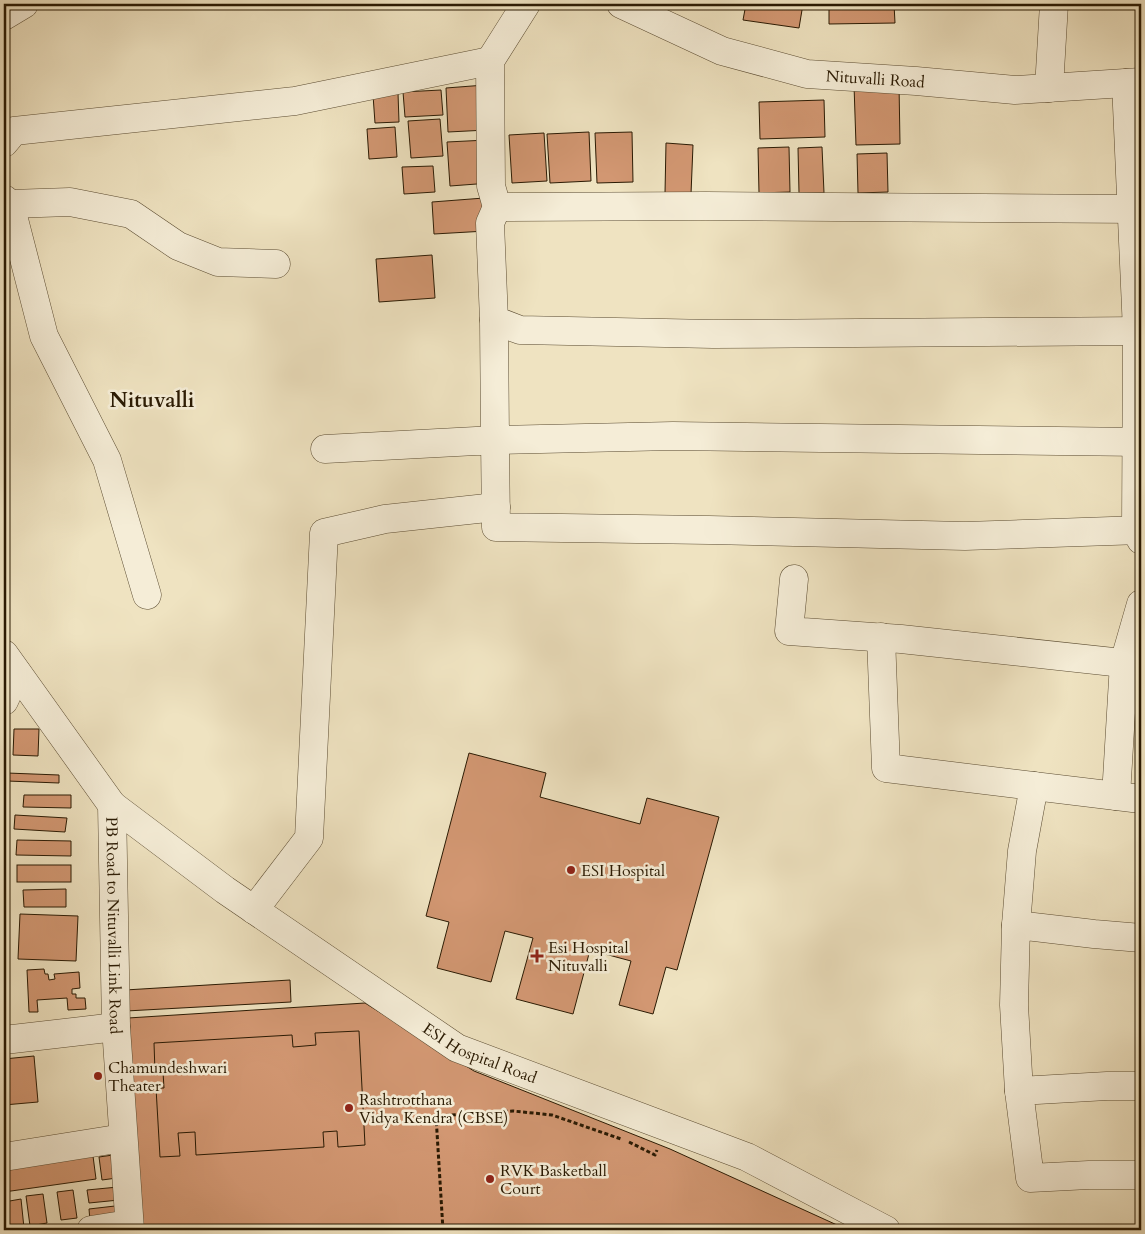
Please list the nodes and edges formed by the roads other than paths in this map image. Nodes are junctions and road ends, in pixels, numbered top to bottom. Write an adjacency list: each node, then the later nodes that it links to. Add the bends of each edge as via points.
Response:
1 (24, 4): 5 (street)
2 (526, 4): 6 (street)
3 (622, 4): 8 (street, Nituvalli Road, via 722,51 807,74 1015,90)
4 (1054, 4): 8 (street)
5 (4, 16)
6 (490, 61): 9 (street, via 295,101 14,131); 11 (street, via 491,186)
7 (1134, 83): 8 (street, Nituvalli Road); 12 (street)
8 (1049, 88)
9 (4, 143)
10 (7, 202): 13 (street, via 70,202 131,214 178,246 218,262); 22 (street, via 44,336 107,460)
11 (497, 207): 12 (street); 14 (street, via 490,223)
12 (1136, 209): 15 (street)
13 (276, 264)
14 (494, 320): 15 (street, via 520,330 713,334); 16 (street)
15 (1139, 331): 17 (street)
16 (495, 440): 17 (street, via 673,436); 18 (street); 19 (street)
17 (1139, 442): 20 (street)
18 (325, 449)
19 (496, 507): 20 (street, via 496,527 965,536); 31 (street, via 385,519 324,533 309,838)
20 (1139, 533)
21 (794, 579): 24 (street, via 788,631)
22 (147, 595)
23 (1141, 604): 26 (street)
24 (881, 637): 26 (street); 28 (street, via 886,768)
25 (10, 664): 27 (street); 30 (street, PB Road to Nituvalli Link Road)
26 (1133, 664): 29 (street)
27 (4, 701)
28 (1034, 786): 29 (street); 32 (street, via 1022,851)
29 (1129, 798)
30 (112, 805): 31 (street, ESI Hospital Road); 34 (street, PB Road to Nituvalli Link Road)
31 (254, 910): 43 (street, ESI Hospital Road, via 457,1048 747,1157)
32 (1016, 925): 33 (street); 37 (street, via 1014,1005)
33 (1141, 938)
34 (116, 1027): 35 (street); 38 (street, PB Road to Nituvalli Link Road)
35 (4, 1040)
36 (1141, 1086): 37 (street)
37 (1019, 1091): 40 (street, via 1030,1178)
38 (123, 1138): 39 (street); 41 (street, PB Road to Nituvalli Link Road)
39 (4, 1157)
40 (1141, 1175)
41 (130, 1227): 42 (street)
42 (91, 1230)
43 (886, 1230)

